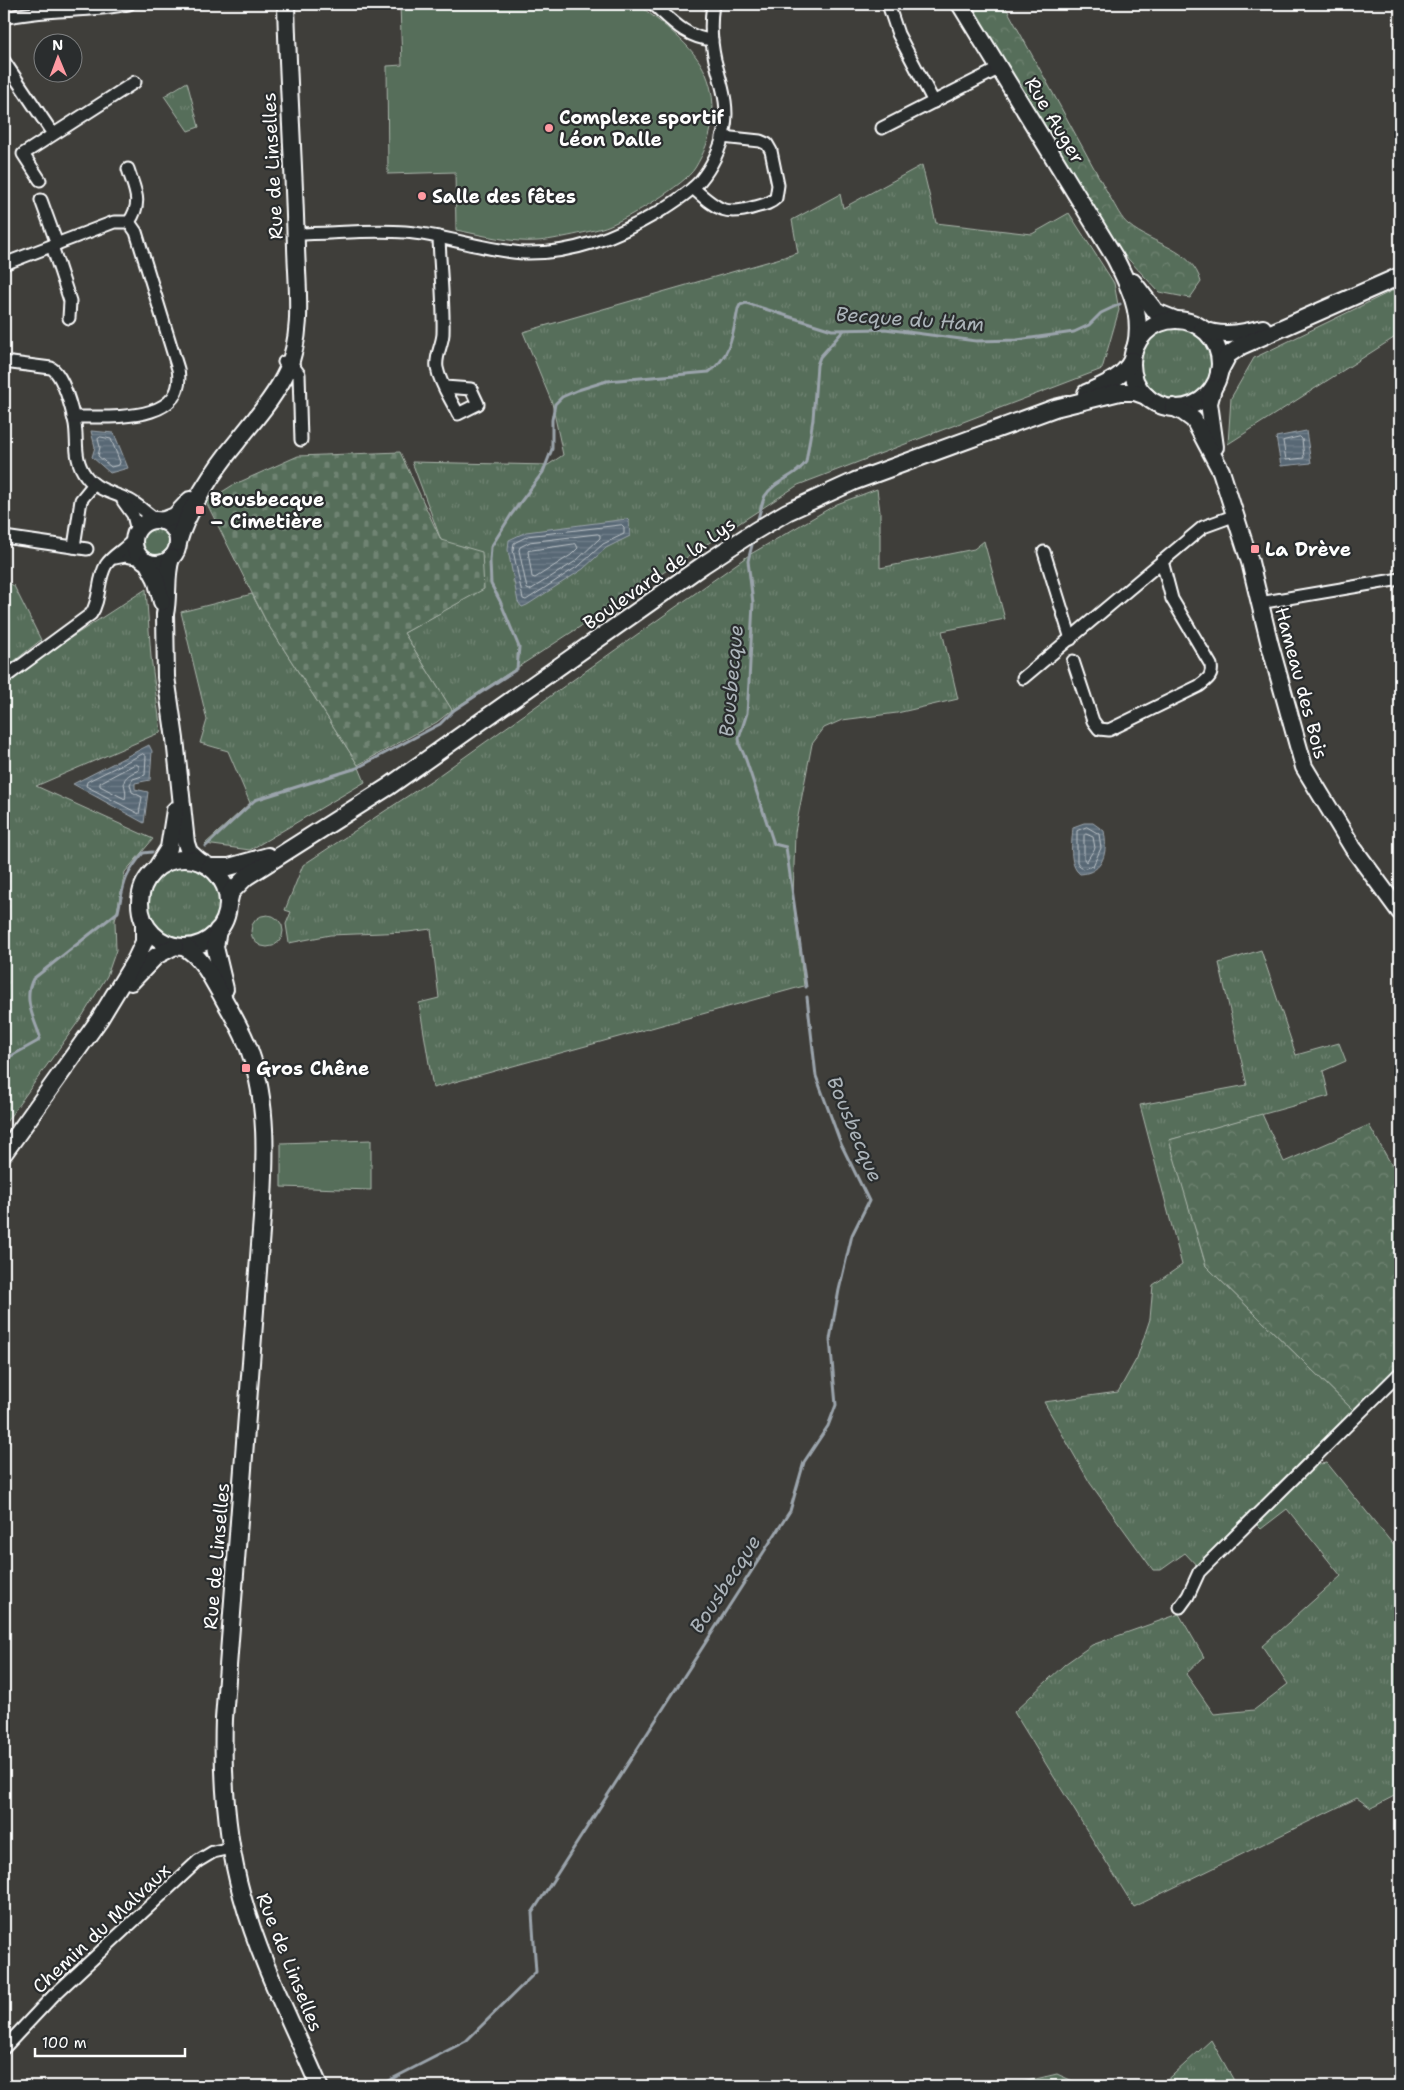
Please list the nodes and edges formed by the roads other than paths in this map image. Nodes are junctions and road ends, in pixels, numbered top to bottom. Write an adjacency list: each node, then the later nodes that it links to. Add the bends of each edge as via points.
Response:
1 (129, 4): 7 (street, via 91,10)
2 (286, 4): 22 (main road, Rue de Linselles)
3 (653, 4): 9 (street, via 686,32)
4 (713, 4): 9 (street)
5 (888, 4): 13 (street, via 896,29)
6 (960, 4): 11 (main road, Rue Auger)
7 (35, 9): 8 (street)
8 (4, 18)
9 (712, 40): 16 (street, via 726,102)
10 (4, 61): 15 (street)
11 (1000, 68): 13 (street); 25 (main road, Rue Auger)
12 (135, 82): 15 (street)
13 (934, 102): 14 (street)
14 (882, 128)
15 (53, 134): 18 (street, via 23,154)
16 (722, 137): 19 (street, via 708,168); 19 (street, via 767,144 778,185 776,198 740,212 730,212 717,208)
17 (128, 169): 21 (street, via 138,205)
18 (40, 180)
19 (693, 188): 23 (street, via 631,228 574,248 517,252 481,248)
20 (41, 200): 24 (street)
21 (129, 222): 24 (street, via 117,222); 41 (street, via 136,232 178,369 178,388 165,405 146,413)
22 (296, 234): 23 (street, via 397,232); 34 (main road, Rue de Linselles, via 297,326 295,345)
23 (439, 237): 36 (street, via 443,333 436,361)
24 (55, 245): 26 (street); 29 (street, via 70,301)
25 (1115, 258): 30 (main road, Rue Auger, via 1152,307 1162,316); 32 (main road, Rue Auger, via 1137,309 1139,327)
26 (4, 264)
27 (1400, 276): 28 (main road)
28 (1311, 314): 31 (main road, via 1235,334 1216,334); 35 (main road, via 1236,348 1224,360)
29 (68, 318)
30 (1176, 320): 31 (main road); 32 (main road, via 1146,332)
31 (1202, 329): 35 (main road, via 1216,345)
32 (1134, 352): 38 (main road, via 1135,379); 39 (main road, Boulevard de la Lys, via 1125,371 1113,380)
33 (4, 362): 41 (street, via 54,370 62,380)
34 (286, 362): 42 (street, via 299,374); 47 (main road, Rue de Linselles, via 189,501 175,516); 52 (main road, Rue de Linselles, via 283,379 212,476 184,524)
35 (1219, 372): 37 (main road)
36 (445, 387)
37 (1213, 388): 40 (main road, via 1193,404); 43 (main road, Hameau des Bois, via 1210,412)
38 (1146, 396): 39 (main road, Boulevard de la Lys, via 1120,392); 40 (main road)
39 (1055, 408): 65 (main road, Boulevard de la Lys, via 843,486 755,531 394,783)
40 (1173, 408): 43 (main road, Hameau des Bois, via 1194,420)
41 (73, 417): 44 (street, via 76,454 83,472)
42 (301, 440)
43 (1221, 471): 46 (main road, Hameau des Bois)
44 (94, 484): 45 (street); 50 (street, via 81,500)
45 (116, 495): 47 (street); 48 (street, via 131,510)
46 (1236, 515): 56 (street, via 1207,525); 58 (main road, Hameau des Bois)
47 (160, 520): 48 (main road, via 145,523); 52 (main road, via 175,530)
48 (135, 534): 54 (street, via 126,548); 55 (main road, via 134,548)
49 (4, 537): 50 (street)
50 (74, 547): 51 (street)
51 (87, 549)
52 (175, 550): 55 (main road, via 160,564); 59 (main road, Rue de Linselles, via 168,566)
53 (1044, 552): 60 (street)
54 (111, 559): 55 (street, via 122,556); 62 (street, via 104,569 98,598 90,614)
55 (144, 560): 59 (main road, Rue de Linselles, via 159,588)
56 (1162, 561): 60 (street); 61 (street, via 1172,599 1211,665 1210,678 1109,730 1099,729)
57 (1400, 579): 58 (street)
58 (1259, 603): 69 (main road, Hameau des Bois, via 1304,767 1353,848)
59 (165, 614): 64 (main road, Rue de Linselles, via 166,677)
60 (1071, 639): 63 (street)
61 (1073, 661)
62 (4, 678)
63 (1023, 678)
64 (178, 777): 66 (main road, Rue de Linselles, via 186,843 189,852); 67 (main road, Rue de Linselles, via 169,848)
65 (318, 832): 66 (main road, Boulevard de la Lys, via 259,859 229,867); 68 (main road, Boulevard de la Lys, via 242,880 231,892)
66 (204, 864): 67 (main road, via 178,859); 68 (main road, via 223,884)
67 (157, 867): 70 (main road, via 146,880 140,895)
68 (228, 905): 71 (main road)
69 (1400, 912)
70 (144, 922): 72 (main road, via 157,938); 74 (main road, via 142,948)
71 (218, 930): 72 (main road, via 203,942); 73 (main road, Rue de Linselles, via 215,942 217,958)
72 (179, 946): 73 (main road, Rue de Linselles, via 202,962); 74 (main road, via 164,950 147,964)
73 (234, 1017): 78 (main road, Rue de Linselles, via 255,1070 264,1151 262,1218 224,1719 224,1792)
74 (99, 1020): 75 (main road)
75 (4, 1153)
76 (1400, 1373): 77 (street, via 1199,1572)
77 (1180, 1607)
78 (231, 1848): 79 (street, Chemin du Malvaux, via 213,1852 198,1862 53,1996); 80 (main road, Rue de Linselles, via 256,1940)
79 (4, 2048)
80 (319, 2086)

